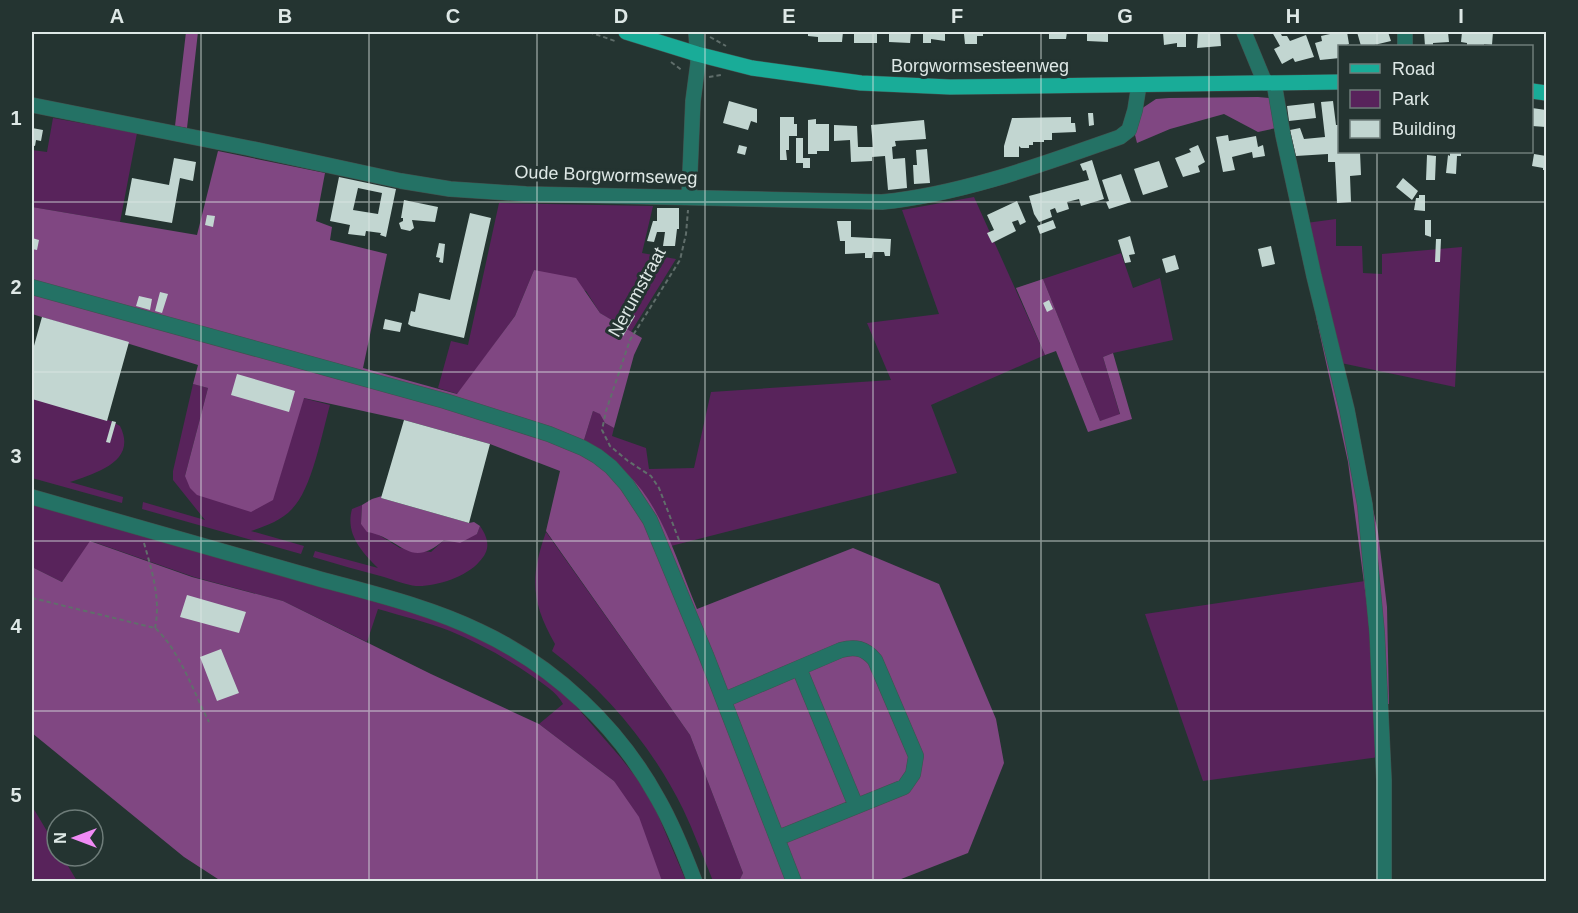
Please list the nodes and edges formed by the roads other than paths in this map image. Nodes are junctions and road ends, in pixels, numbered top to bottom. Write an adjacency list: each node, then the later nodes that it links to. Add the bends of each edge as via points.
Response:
1 (626, 32): 4 (main road, Borgwormsesteenweg)
2 (696, 32): 4 (street)
3 (1244, 32): 6 (street)
4 (697, 54): 7 (main road, Borgwormsesteenweg, via 752,68 861,83 950,87); 9 (street)
5 (1338, 82): 6 (main road, Borgwormsesteenweg)
6 (1269, 83): 7 (main road, Borgwormsesteenweg); 18 (street, via 1347,410 1365,505 1377,633)
7 (1139, 85): 9 (street, Oude Borgwormseweg, via 1129,130 1120,137 963,187 882,202)
8 (32, 105): 9 (street, Oude Borgwormseweg, via 450,189)
9 (689, 197)
10 (32, 287): 13 (street, via 445,401 549,434 597,456 627,485 650,520)
11 (32, 497): 16 (street, via 438,615 478,630 540,665 589,708 645,777 674,830)
12 (799, 668): 13 (street); 14 (street); 14 (street, via 848,648 868,653 875,660 914,748 915,769 908,783)
13 (724, 700): 15 (street)
14 (856, 806): 15 (street)
15 (778, 838): 17 (street)
16 (695, 882)
17 (794, 882)
18 (1384, 882)

